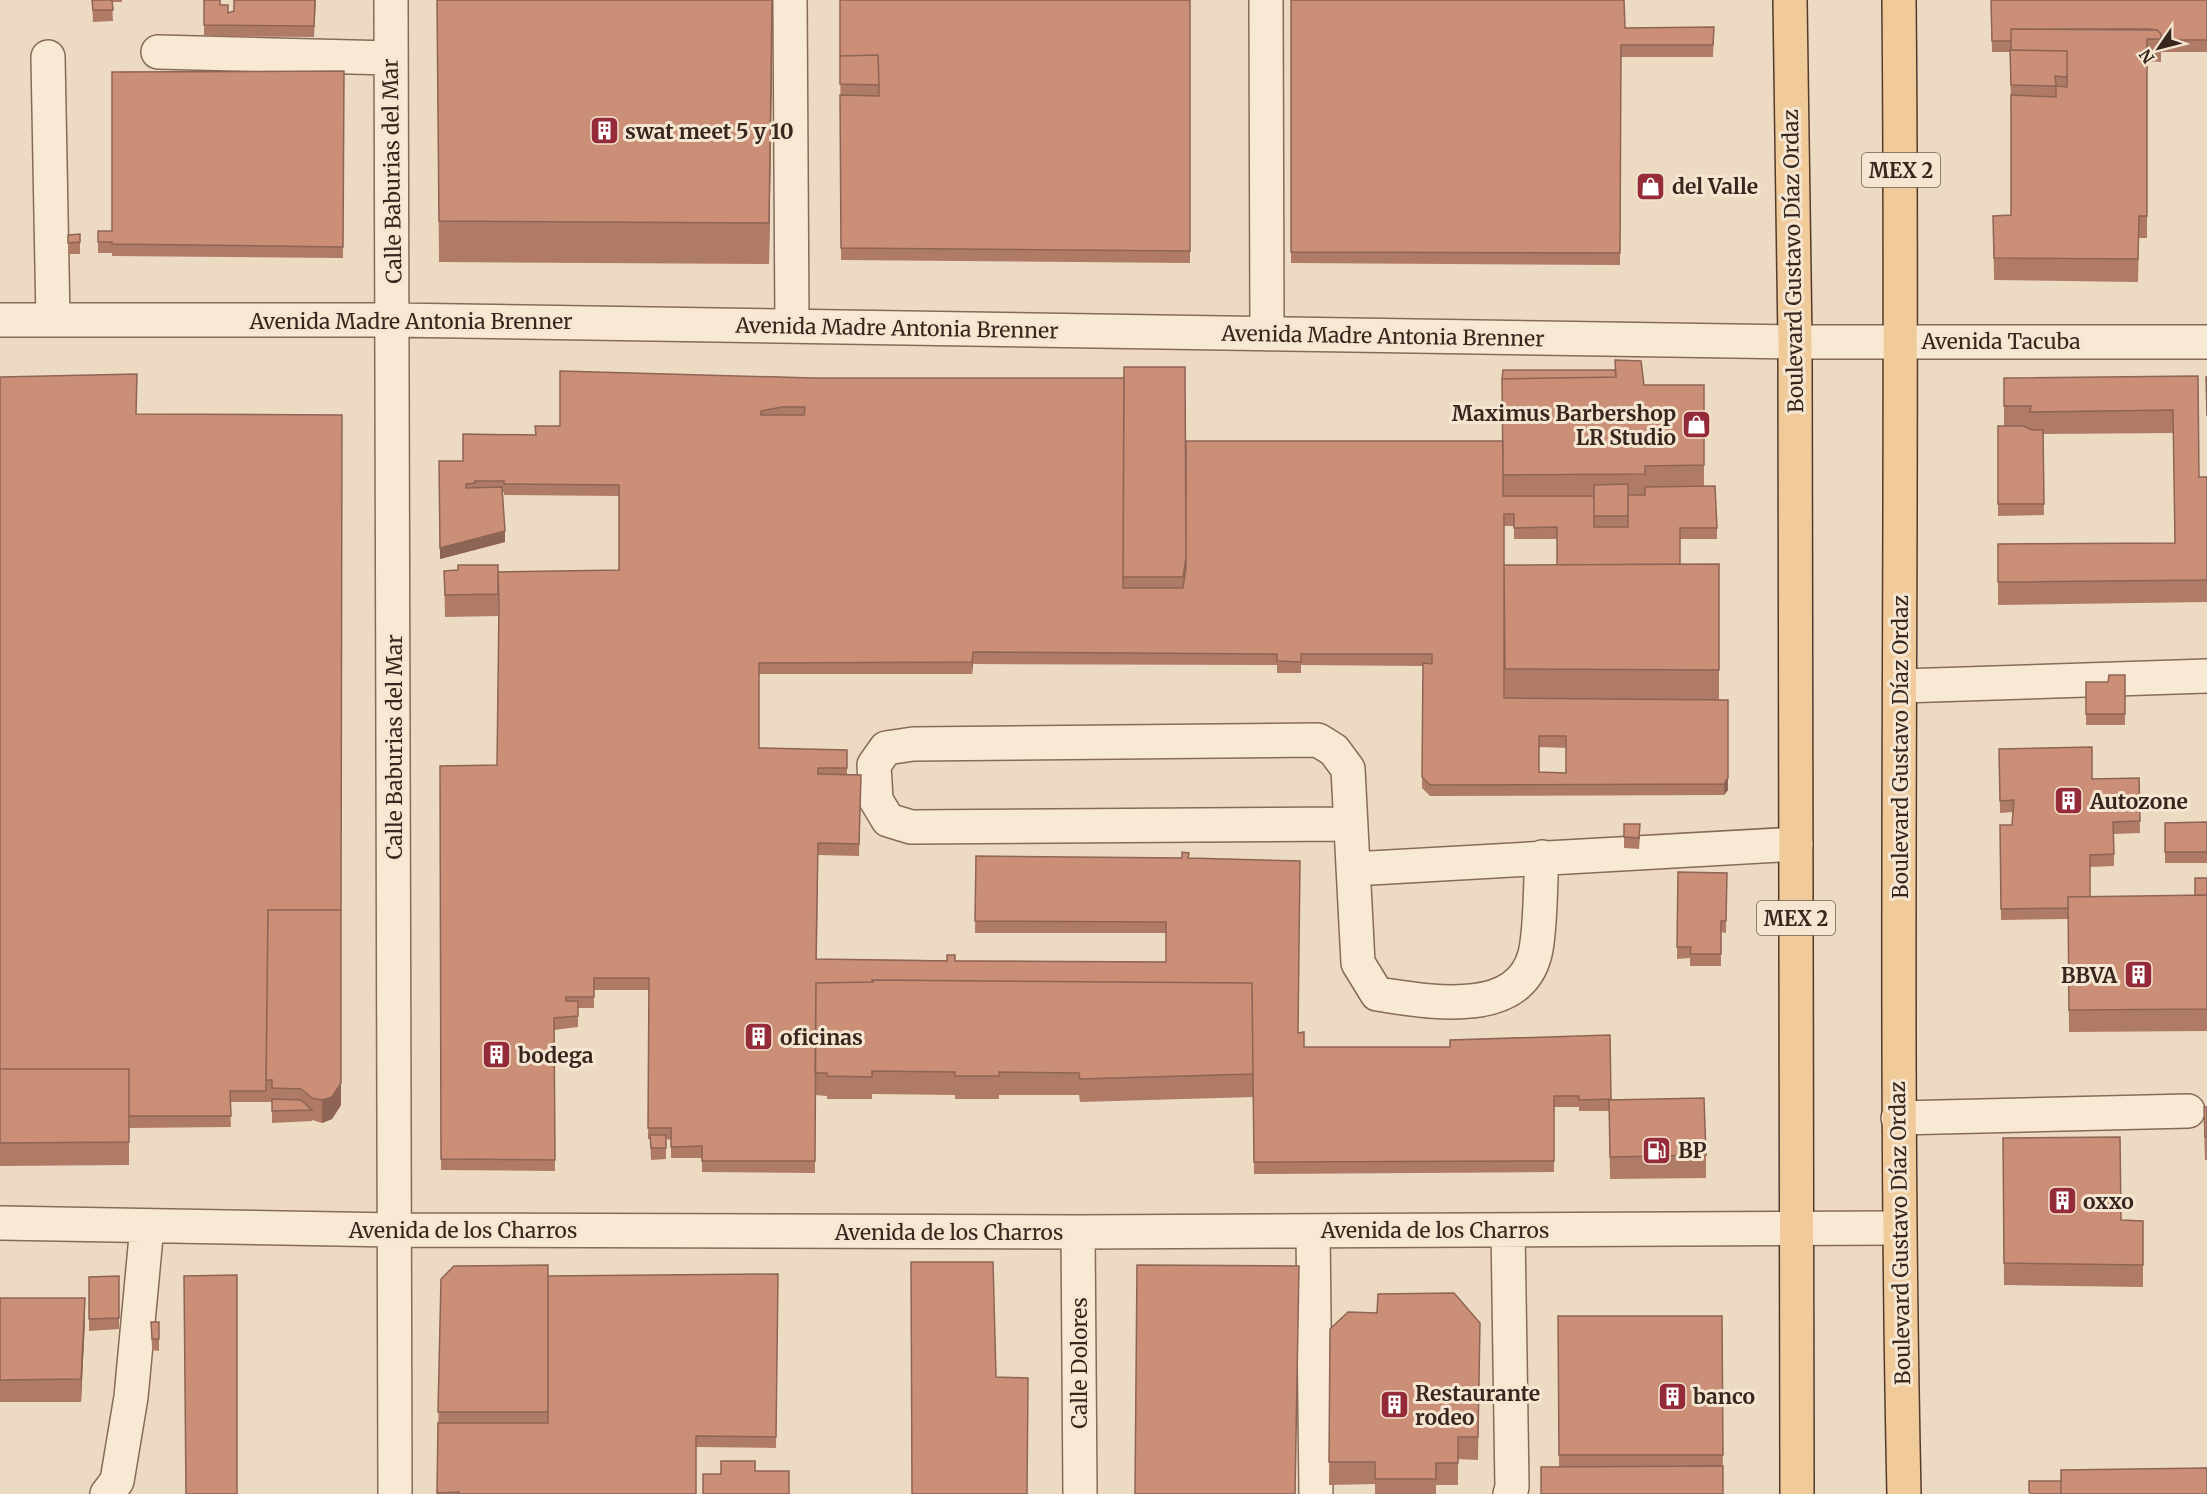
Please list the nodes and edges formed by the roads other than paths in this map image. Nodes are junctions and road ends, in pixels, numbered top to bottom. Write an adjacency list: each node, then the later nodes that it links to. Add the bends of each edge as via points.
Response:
1 (391, 0): 8 (street, Calle Baburias del Mar)
2 (790, 0): 12 (street)
3 (1266, 0): 13 (street)
4 (1791, 0): 15 (main road, Boulevard Gustavo Díaz Ordaz / MEX 2)
5 (1899, 0): 14 (main road, Boulevard Gustavo Díaz Ordaz / MEX 2)
6 (158, 52): 8 (street)
7 (48, 57): 10 (street)
8 (391, 58): 11 (street, Calle Baburias del Mar)
9 (0, 320): 10 (street, Avenida Madre Antonia Brenner)
10 (53, 320): 11 (street, Avenida Madre Antonia Brenner)
11 (393, 320): 12 (street, Avenida Madre Antonia Brenner); 29 (street, Calle Baburias del Mar)
12 (792, 326): 13 (street, Avenida Madre Antonia Brenner)
13 (1267, 334): 15 (street, Avenida Madre Antonia Brenner)
14 (1902, 340): 15 (street, Avenida Tacuba); 16 (street, Avenida Tacuba); 18 (main road, Boulevard Gustavo Díaz Ordaz / MEX 2)
15 (1795, 342): 20 (main road, Boulevard Gustavo Díaz Ordaz / MEX 2)
16 (2207, 342)
17 (2207, 675): 18 (street)
18 (1901, 686): 24 (main road, Boulevard Gustavo Díaz Ordaz / MEX 2)
19 (1350, 824): 19 (street, via 1348,769 1335,750 1318,740 913,744 886,748 873,765 876,800 888,820 911,827); 22 (street)
20 (1796, 844): 21 (street); 27 (main road, Boulevard Gustavo Díaz Ordaz / MEX 2)
21 (1542, 857): 22 (street); 22 (street, via 1535,955 1517,986 1484,1001 1377,994 1358,963)
22 (1353, 869)
23 (2188, 1110): 24 (street)
24 (1899, 1118): 28 (main road, Boulevard Gustavo Díaz Ordaz / MEX 2)
25 (0, 1223): 26 (street, Avenida de los Charros)
26 (147, 1226): 29 (street, Avenida de los Charros); 33 (street, via 131,1397 117,1481)
27 (1797, 1227): 28 (street, Avenida de los Charros); 30 (street, Avenida de los Charros); 38 (main road, Boulevard Gustavo Díaz Ordaz / MEX 2)
28 (1899, 1228): 39 (main road, Boulevard Gustavo Díaz Ordaz / MEX 2)
29 (395, 1230): 32 (street, Avenida de los Charros); 34 (street, Calle Baburias del Mar)
30 (1508, 1230): 31 (street, Avenida de los Charros); 37 (street)
31 (1312, 1231): 32 (street, Avenida de los Charros); 36 (street)
32 (1078, 1232): 35 (street, Calle Dolores)
33 (107, 1494)
34 (395, 1494)
35 (1080, 1494)
36 (1316, 1494)
37 (1510, 1494)
38 (1797, 1494)
39 (1904, 1494)

